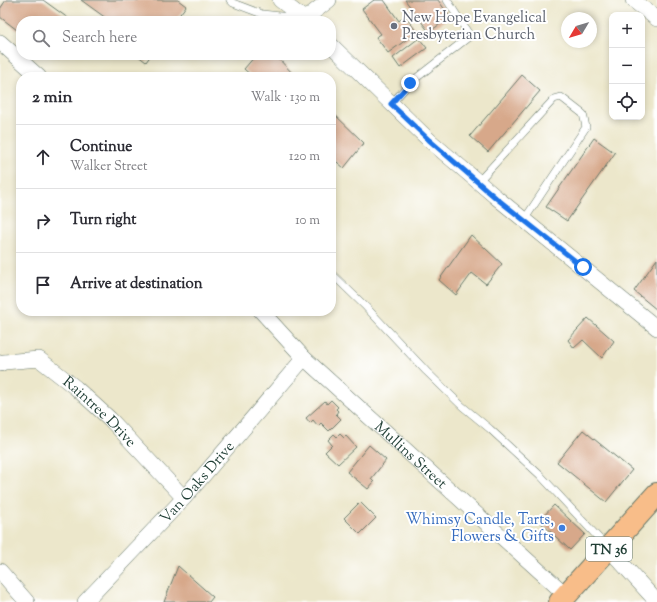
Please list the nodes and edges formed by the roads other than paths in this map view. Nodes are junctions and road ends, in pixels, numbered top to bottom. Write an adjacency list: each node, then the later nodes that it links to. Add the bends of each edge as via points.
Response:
1 (230, 0): 6 (lane, via 262,14)
2 (280, 0): 7 (street)
3 (329, 0): 8 (street)
4 (447, 0): 15 (lane, via 470,36 410,83)
5 (632, 0): 9 (street)
6 (277, 16)
7 (301, 16)
8 (311, 16)
9 (657, 19)
10 (0, 42): 12 (street)
11 (336, 50): 15 (street)
12 (16, 56)
13 (20, 60): 14 (street)
14 (33, 72)
15 (391, 104): 16 (street)
16 (478, 182): 17 (street); 17 (lane, via 554,99 561,97 583,114 586,127)
17 (524, 220): 20 (street)
18 (336, 278): 25 (lane, via 462,406 540,474)
19 (266, 316): 21 (street, Mullins Street)
20 (657, 328)
21 (304, 358): 24 (street, Van Oaks Drive); 27 (street, Mullins Street)
22 (0, 364): 24 (street, Raintree Drive, via 39,359 110,419)
23 (657, 494): 25 (main road, TN 36)
24 (184, 498): 29 (street, Van Oaks Drive)
25 (609, 549): 27 (main road, TN 36); 30 (street)
26 (0, 571): 28 (street)
27 (563, 599)
28 (28, 602)
29 (85, 602)
30 (657, 602)

